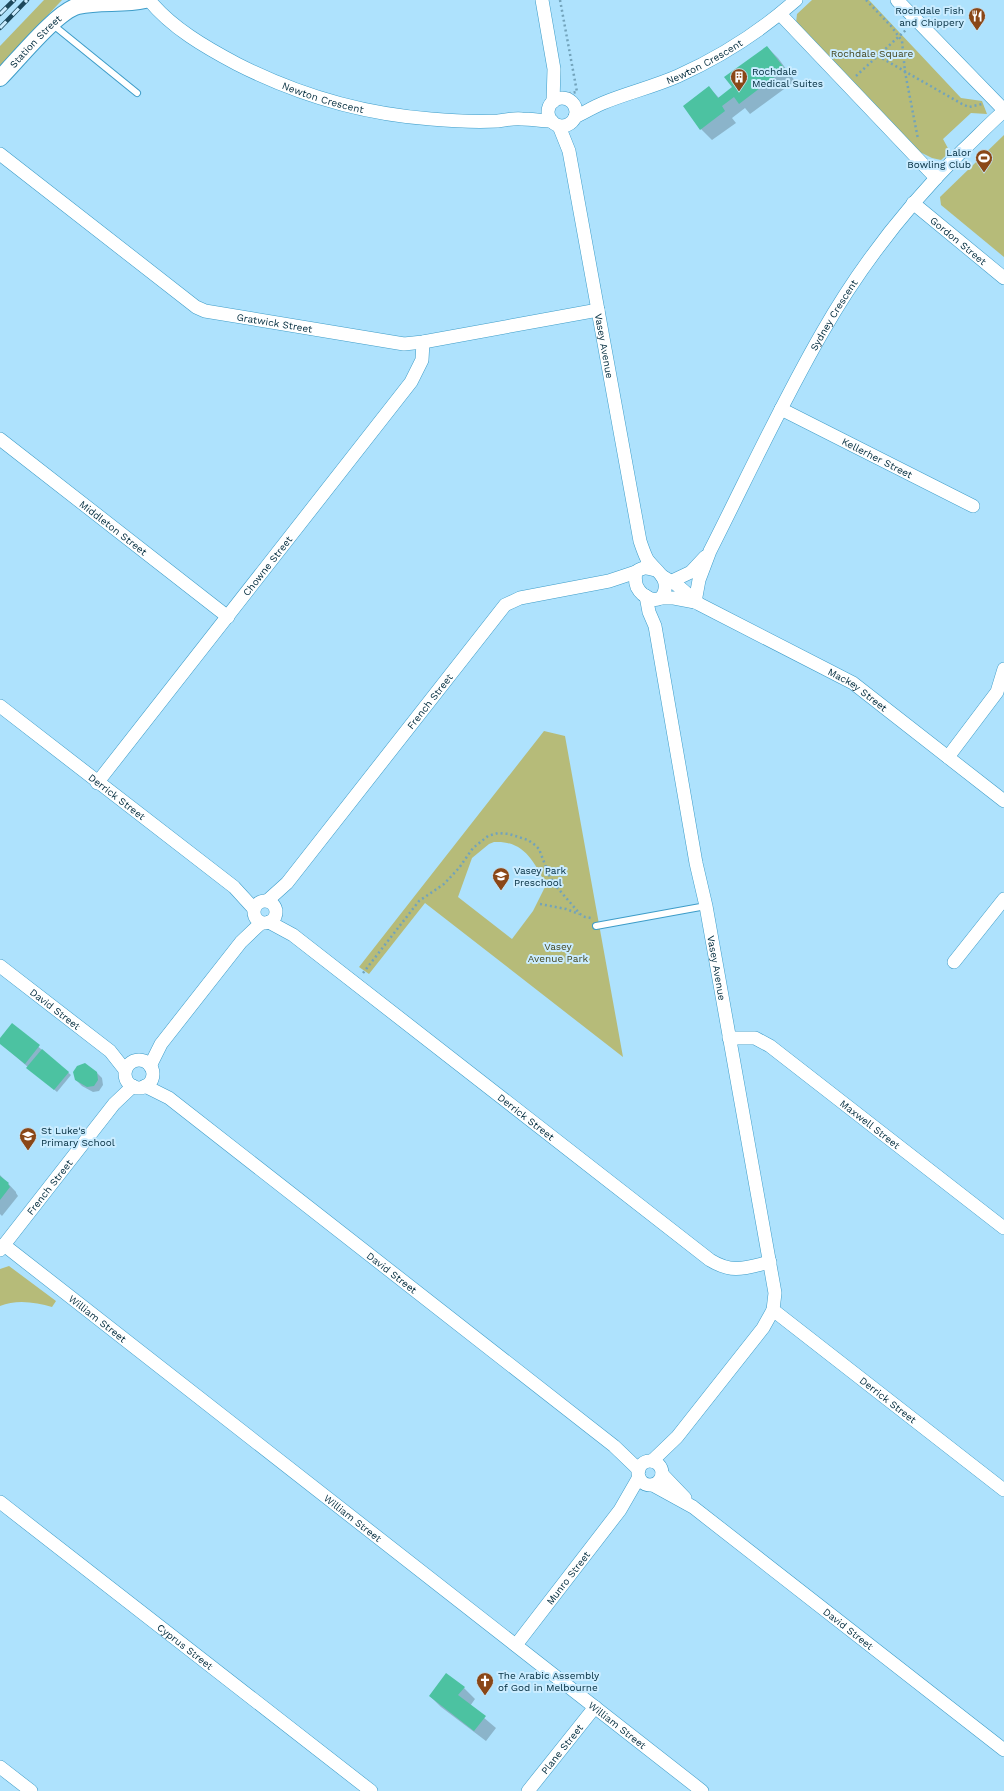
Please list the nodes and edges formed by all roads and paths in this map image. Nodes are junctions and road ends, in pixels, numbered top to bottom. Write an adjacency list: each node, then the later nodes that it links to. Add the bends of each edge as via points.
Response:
1 (145, 0): 9 (street, Station Street, via 78,6 67,10)
2 (149, 0): 22 (street, Newton Crescent, via 173,24 224,57 312,96 342,105 403,117 473,121)
3 (542, 0): 12 (street)
4 (796, 0): 7 (street, Newton Crescent)
5 (866, 0): 10 (path)
6 (897, 0): 8 (street)
7 (780, 14): 15 (street); 19 (street, Newton Crescent, via 701,64 651,87)
8 (916, 21): 10 (path); 17 (street)
9 (52, 24): 14 (street, Station Street); 16 (lane)
10 (899, 36): 11 (path); 13 (path, via 902,41)
11 (878, 56): 13 (path); 15 (path)
12 (554, 69): 18 (street); 20 (street)
13 (905, 72): 17 (path, via 969,107); 24 (path)
14 (0, 78)
15 (847, 85): 26 (street)
16 (137, 93)
17 (994, 99): 21 (street)
18 (570, 101): 19 (street, Newton Crescent); 20 (street, via 560,99); 23 (street, via 575,108)
19 (603, 103): 23 (street, Newton Crescent)
20 (552, 104): 22 (street, Newton Crescent); 23 (street, via 549,114)
21 (1004, 111): 26 (street, Sydney Crescent)
22 (522, 119): 23 (street, Newton Crescent)
23 (564, 122): 29 (street, Vasey Avenue)
24 (919, 145)
25 (0, 154): 30 (street, Gratwick Street, via 200,310 392,343)
26 (936, 178): 27 (street, Sydney Crescent)
27 (913, 203): 28 (street, Gordon Street); 31 (street, Sydney Crescent, via 844,296 822,332)
28 (1004, 278)
29 (598, 310): 30 (street, Gratwick Street); 34 (street, Vasey Avenue)
30 (423, 342): 41 (street, Chowne Street, via 422,360 411,382)
31 (782, 410): 33 (street, Kellerher Street); 35 (street, Sydney Crescent)
32 (0, 439): 41 (street, Middleton Street)
33 (973, 506)
34 (640, 541): 36 (street, Vasey Avenue); 37 (street, Vasey Avenue, via 647,558)
35 (710, 551): 37 (street, Sydney Crescent, via 691,572); 40 (street, Sydney Crescent, via 699,580)
36 (637, 571): 37 (street, via 643,568); 38 (street, French Street); 39 (street, Vasey Avenue, via 635,578)
37 (663, 575): 39 (street, via 665,588); 40 (street, Mackey Street)
38 (609, 581): 39 (street, French Street, via 626,584); 50 (street, French Street, via 520,598 505,605)
39 (651, 595): 40 (street, Mackey Street); 49 (street, Vasey Avenue, via 649,612 655,626 696,863)
40 (695, 602): 44 (street, Mackey Street, via 853,683)
41 (228, 617): 45 (street, Chowne Street)
42 (1004, 669): 44 (street, via 997,692)
43 (0, 706): 45 (street, Derrick Street)
44 (948, 757): 46 (street, Mackey Street)
45 (97, 783): 50 (street, Derrick Street)
46 (1004, 801)
47 (1004, 899): 54 (street)
48 (540, 904): 51 (path)
49 (706, 906): 53 (lane); 57 (street, Vasey Avenue)
50 (264, 912): 56 (street, Derrick Street); 58 (street, French Street)
51 (580, 914): 52 (path, via 590,918); 56 (path, via 555,885 535,845 509,834 498,833 488,836 473,848 444,884 419,901)
52 (598, 917)
53 (596, 926)
54 (954, 962)
55 (0, 966): 58 (street, David Street)
56 (356, 983): 61 (street, Derrick Street, via 710,1260 734,1270)
57 (729, 1038): 59 (street, Maxwell Street, via 755,1038 770,1046); 61 (street, Vasey Avenue)
58 (138, 1073): 60 (street, French Street); 63 (street, David Street)
59 (1004, 1228)
60 (2, 1248): 66 (street, William Street)
61 (770, 1262): 62 (street, Vasey Avenue, via 775,1293)
62 (773, 1310): 63 (street, Munro Street, via 763,1328); 64 (street, Derrick Street)
63 (650, 1473): 66 (street, Munro Street); 68 (street, David Street)
64 (1004, 1490)
65 (0, 1502): 71 (street, Cyprus Street)
66 (516, 1645): 67 (street, William Street)
67 (595, 1707): 72 (street, Plane Street); 73 (street, William Street)
68 (1004, 1750)
69 (0, 1767): 70 (street)
70 (31, 1791)
71 (371, 1791)
72 (528, 1791)
73 (702, 1791)

